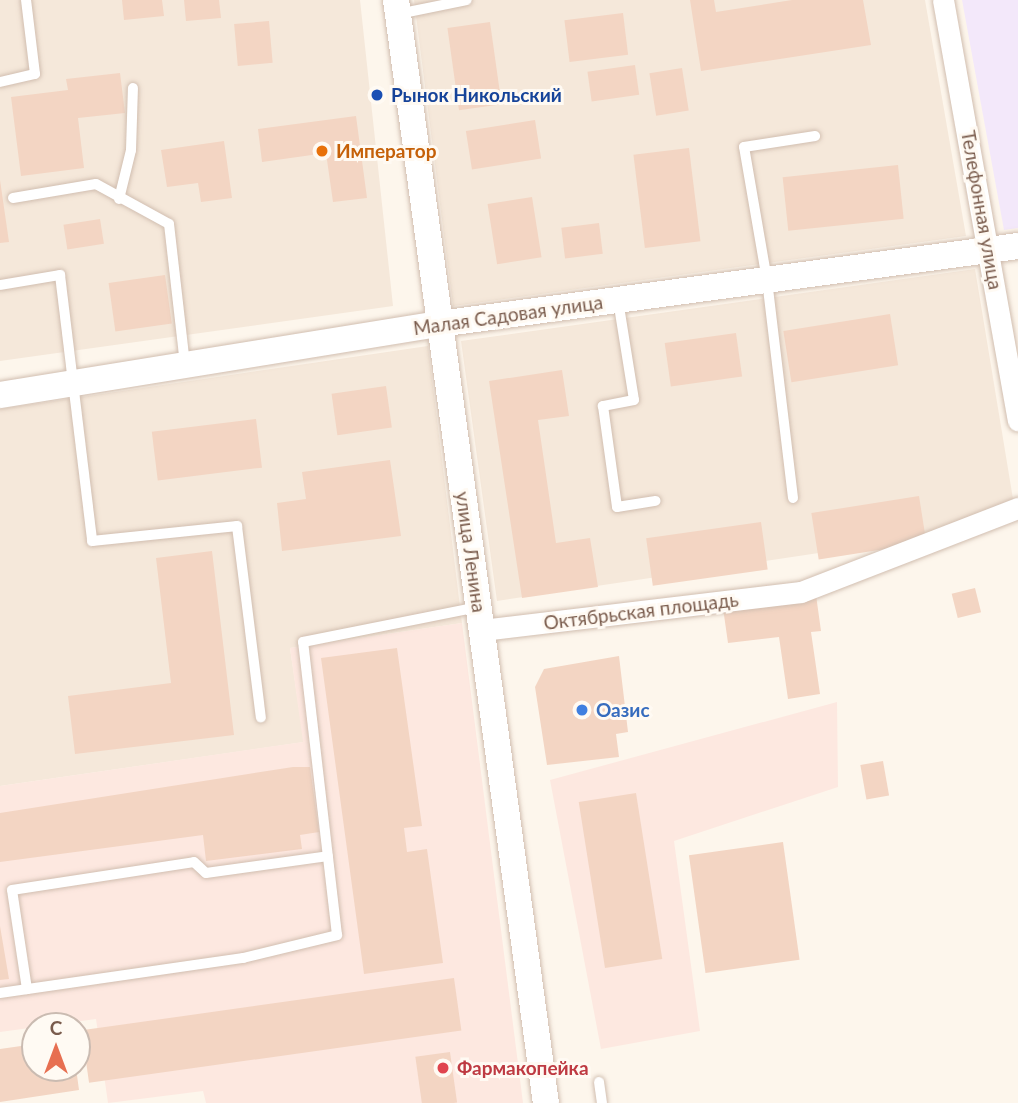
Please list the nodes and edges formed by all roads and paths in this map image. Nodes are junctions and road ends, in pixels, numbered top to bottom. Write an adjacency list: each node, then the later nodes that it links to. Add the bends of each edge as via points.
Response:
1 (26, 0): 5 (lane, via 35,74)
2 (467, 0): 4 (lane)
3 (943, 0): 11 (street, Телефонная улица)
4 (397, 7): 15 (street, улица Ленина)
5 (0, 82)
6 (134, 88): 9 (lane, via 131,150)
7 (815, 136): 12 (lane, via 744,147)
8 (13, 198): 9 (lane, via 96,184)
9 (119, 199): 16 (lane, via 169,224)
10 (1018, 246): 11 (street, Малая Садовая улица)
11 (989, 251): 12 (street, Малая Садовая улица); 19 (street, Телефонная улица)
12 (767, 280): 14 (street, Малая Садовая улица); 20 (lane)
13 (0, 285): 17 (lane, via 60,275)
14 (618, 300): 15 (street, Малая Садовая улица); 21 (lane, via 634,400 603,406 617,507)
15 (439, 324): 16 (street, Малая Садовая улица); 23 (street, улица Ленина)
16 (185, 365): 17 (street, Малая Садовая улица)
17 (72, 384): 18 (street, Малая Садовая улица); 24 (lane, via 92,541 237,526)
18 (0, 395)
19 (1017, 406)
20 (793, 498)
21 (656, 501)
22 (1018, 508): 23 (street, Октябрьская площадь, via 801,593)
23 (480, 618): 25 (lane, via 303,642); 29 (street, улица Ленина)
24 (261, 718)
25 (328, 856): 26 (lane, via 337,935 243,958); 26 (lane, via 206,873 194,862 12,890)
26 (27, 989): 27 (lane)
27 (0, 993)
28 (599, 1082): 30 (lane)
29 (546, 1103)
30 (602, 1103)

